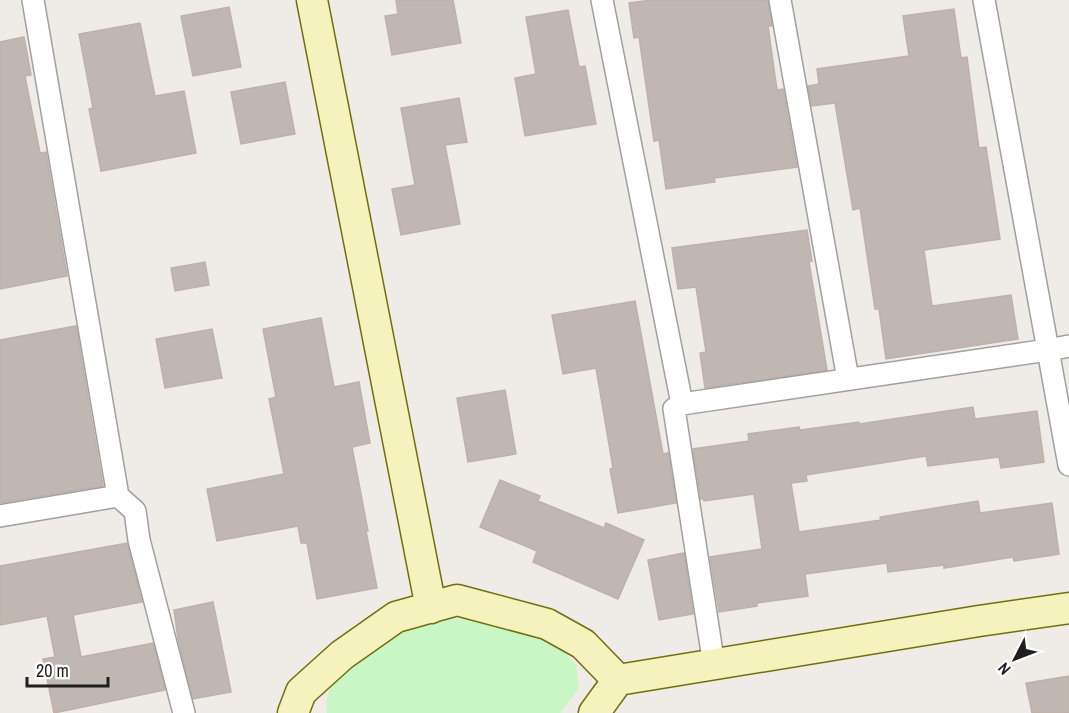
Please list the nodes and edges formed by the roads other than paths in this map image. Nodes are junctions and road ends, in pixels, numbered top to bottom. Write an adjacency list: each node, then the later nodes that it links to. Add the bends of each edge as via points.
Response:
1 (33, 0): 11 (street)
2 (312, 0): 13 (street)
3 (602, 0): 9 (street)
4 (780, 0): 8 (street)
5 (984, 0): 7 (street)
6 (1069, 346): 7 (street)
7 (1048, 350): 8 (street); 10 (street)
8 (848, 379): 9 (street)
9 (682, 404): 15 (street, via 674,408)
10 (1069, 465)
11 (118, 496): 12 (street); 17 (street, via 135,511)
12 (0, 516)
13 (431, 608): 16 (street, via 457,600 547,624 584,644); 18 (street, via 396,617 342,655 301,692)
14 (1069, 608): 15 (street)
15 (714, 665): 16 (street)
16 (618, 680): 19 (street)
17 (184, 713)
18 (293, 713)
19 (594, 713)

